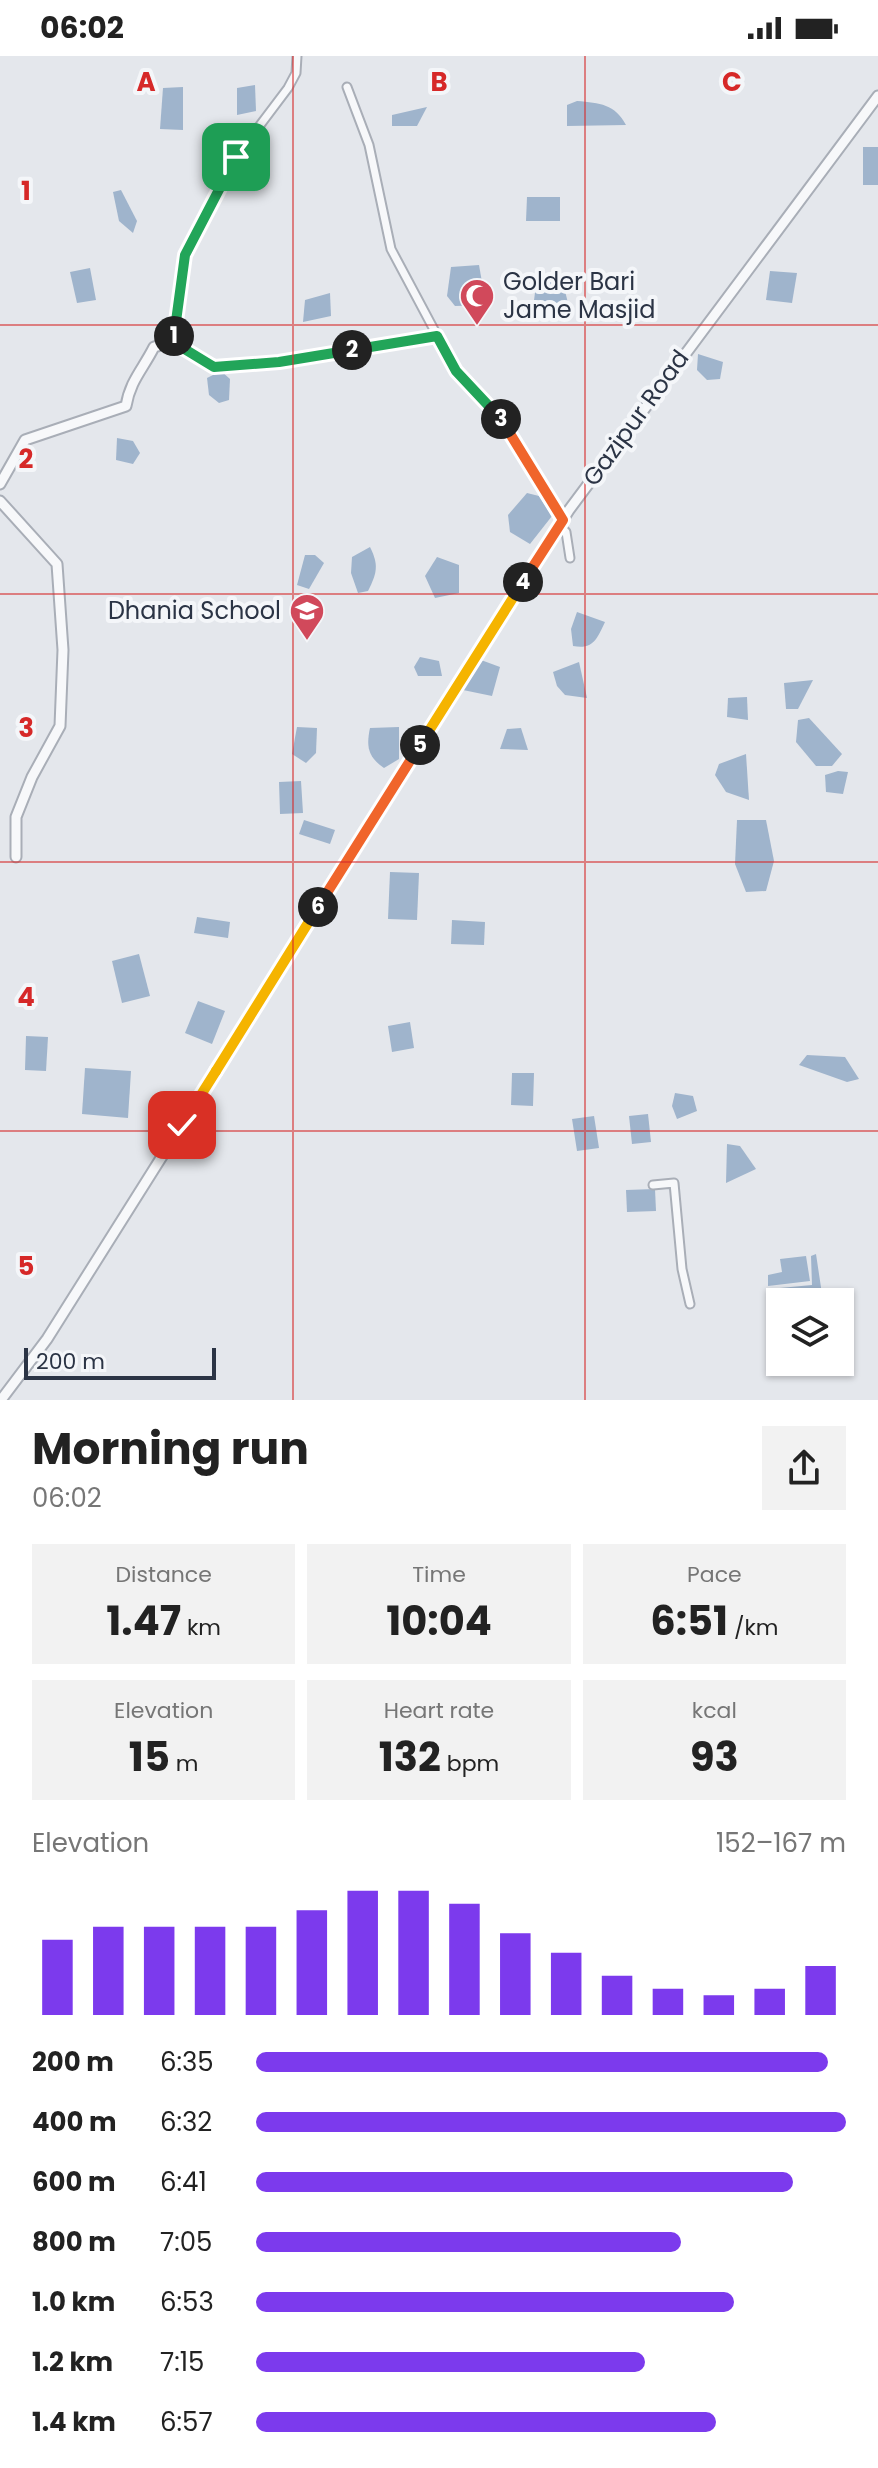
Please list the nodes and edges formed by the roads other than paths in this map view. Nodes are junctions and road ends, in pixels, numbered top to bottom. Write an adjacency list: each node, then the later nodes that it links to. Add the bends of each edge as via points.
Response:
1 (297, 56): 5 (street, via 288,88 236,157 185,255)
2 (347, 87): 4 (street, via 369,145 391,249)
3 (878, 96): 8 (street, Gazipur Road)
4 (437, 336): 5 (street, via 214,367); 8 (street, via 456,371 506,423)
5 (173, 342): 6 (street, via 154,347 129,383 126,406 25,440)
6 (0, 484)
7 (0, 501): 10 (street, via 57,564 63,650 60,726 16,817)
8 (561, 522): 9 (street); 13 (street, Gazipur Road, via 47,1339)
9 (570, 558)
10 (16, 857)
11 (653, 1185): 12 (street, via 674,1183)
12 (690, 1304)
13 (1, 1400)

